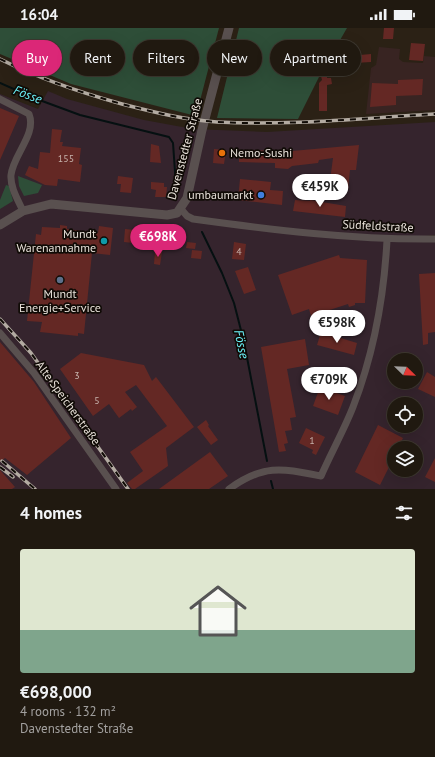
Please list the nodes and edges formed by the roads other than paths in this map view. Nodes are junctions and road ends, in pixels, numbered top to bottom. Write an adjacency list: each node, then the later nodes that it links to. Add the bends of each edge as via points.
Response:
1 (229, 28): 3 (street, Davenstedter Straße, via 187,198)
2 (0, 99): 4 (street, via 29,114 31,120 30,129 11,176)
3 (181, 209): 4 (street, Davenstedter Straße, via 173,215 52,204); 7 (street, Südfeldstraße, via 193,218 280,230)
4 (23, 210): 5 (street, Davenstedter Straße)
5 (0, 225)
6 (435, 239): 7 (street, Südfeldstraße)
7 (387, 240): 10 (street, via 380,310 365,371 350,414 321,476 274,469 253,474)
8 (0, 332): 9 (street, Alte Speicherstraße, via 34,373)
9 (116, 489)
10 (229, 489)

